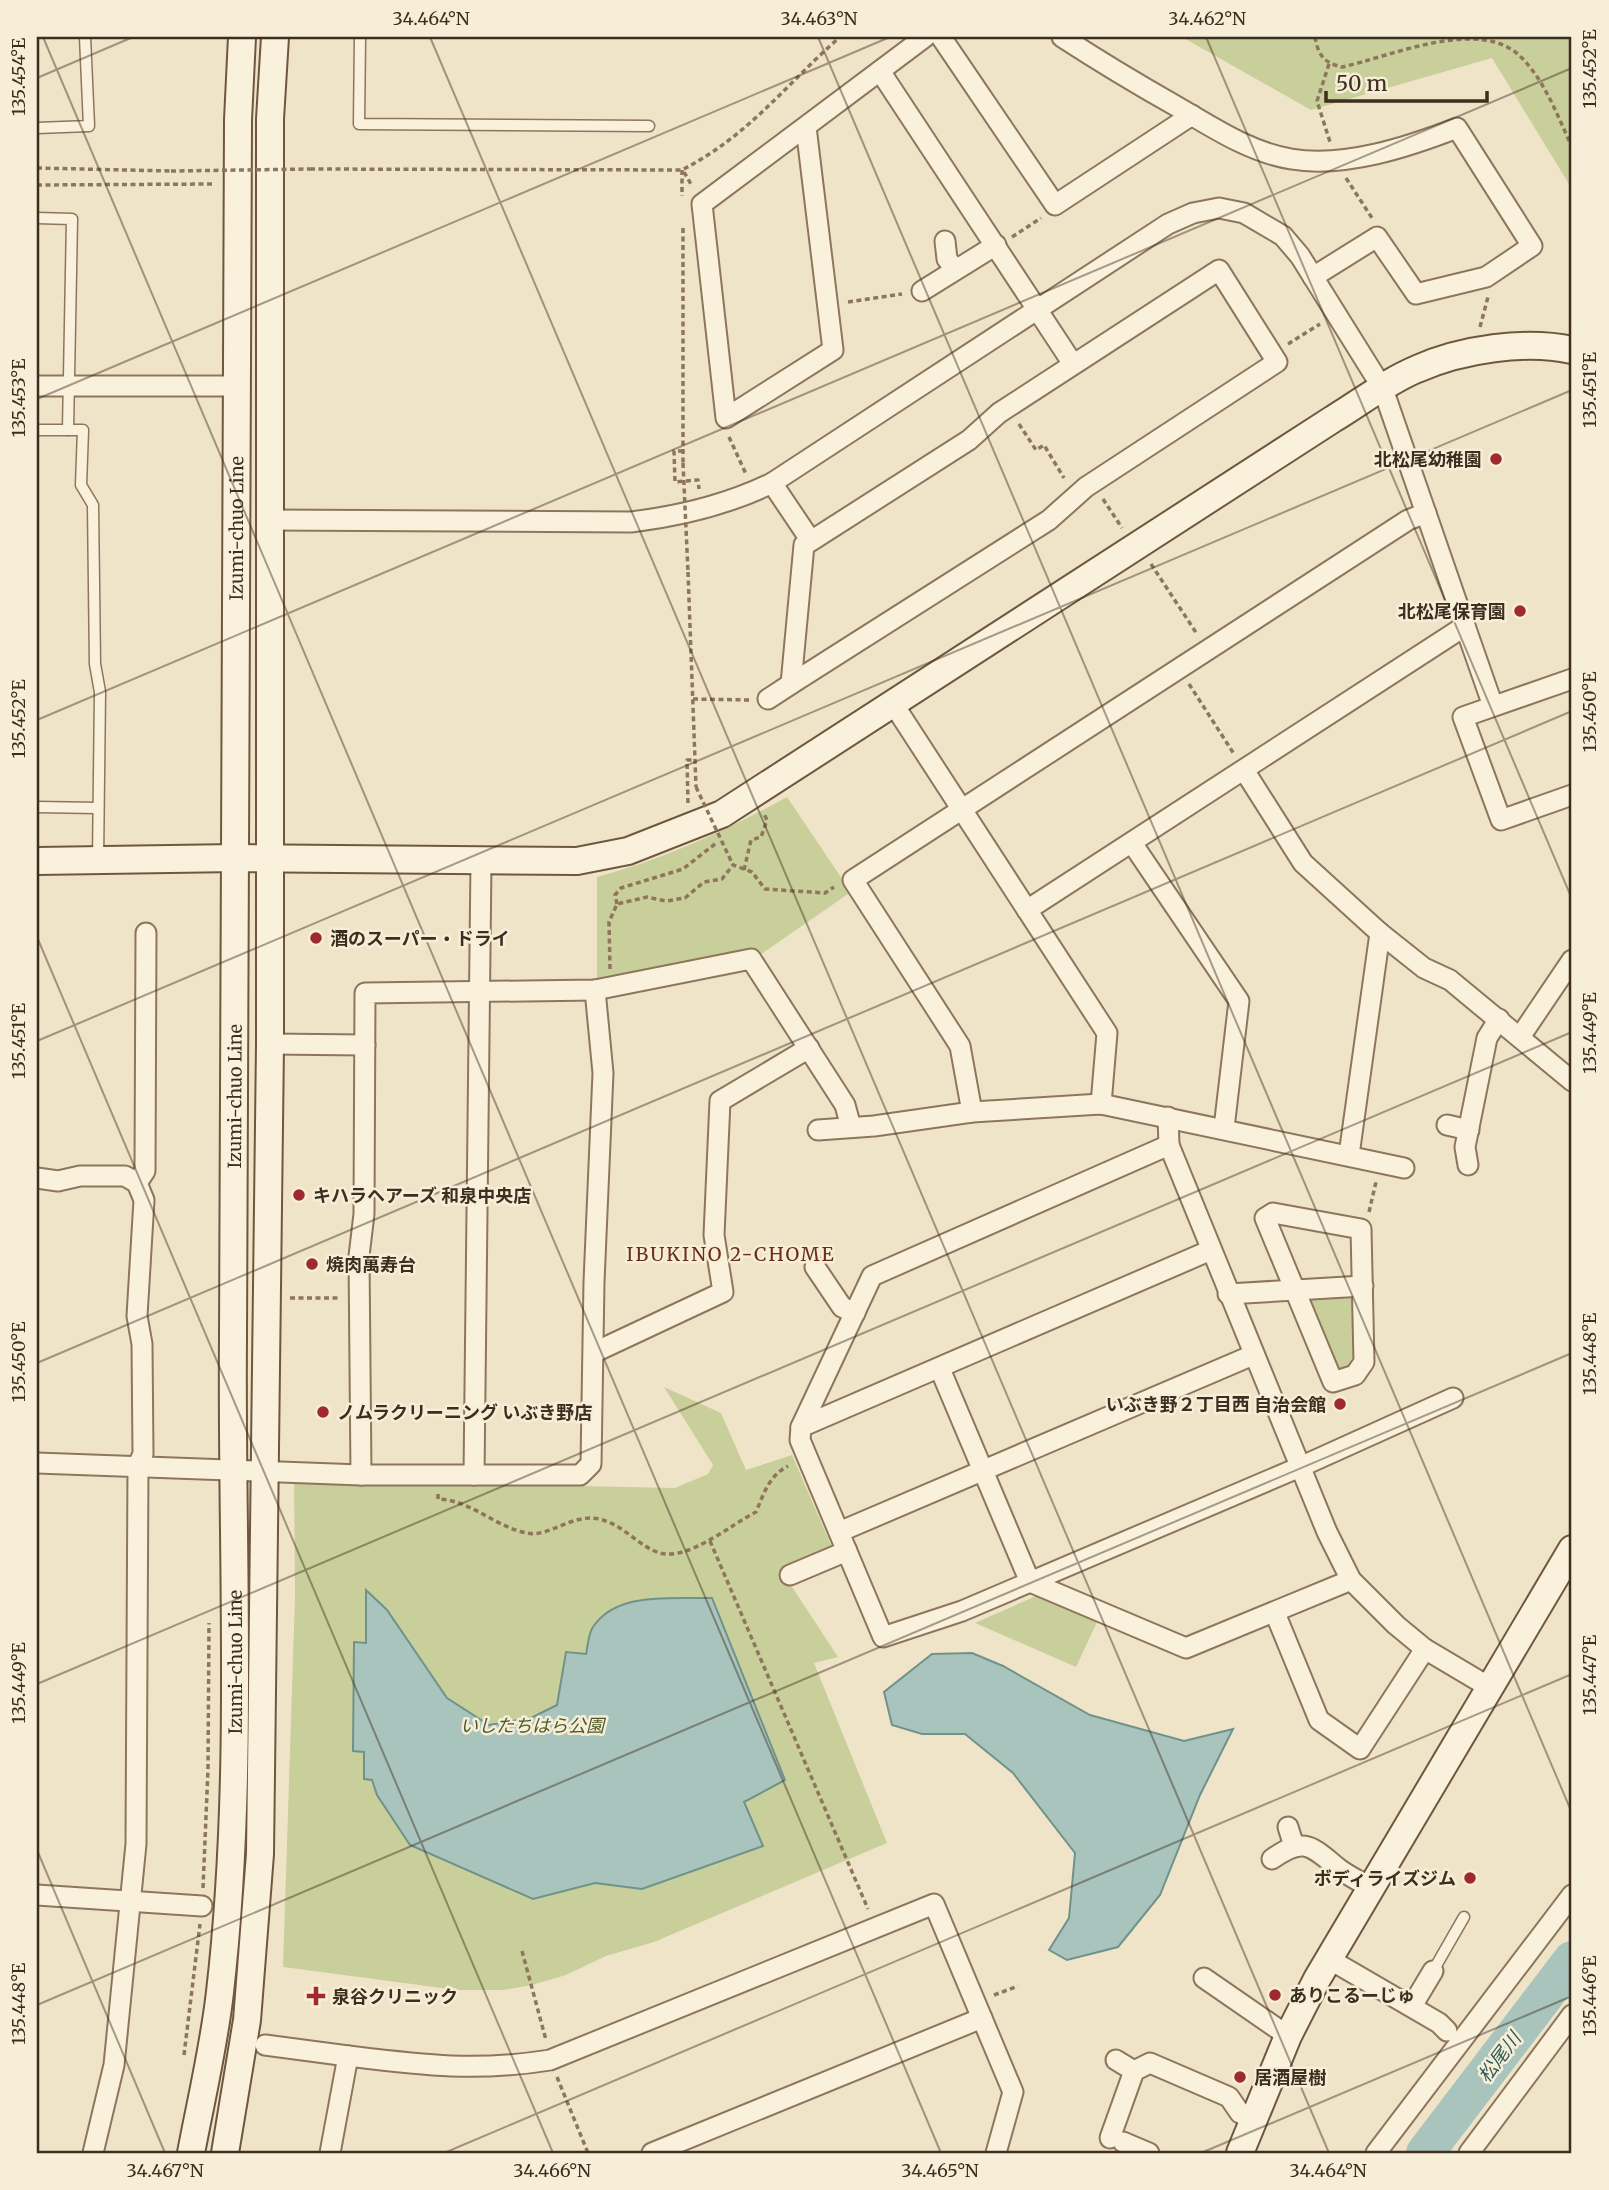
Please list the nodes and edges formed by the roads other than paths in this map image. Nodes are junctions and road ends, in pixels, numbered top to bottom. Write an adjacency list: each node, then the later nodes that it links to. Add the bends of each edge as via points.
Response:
1 (85, 37): 12 (lane, via 89,126)
2 (242, 37): 24 (street, Izumi-chuo Line)
3 (275, 37): 30 (street, Izumi-chuo Line, via 270,119)
4 (360, 37): 10 (lane, via 359,124)
5 (925, 37): 8 (street)
6 (940, 37): 9 (street, via 1055,205)
7 (1062, 37): 9 (street)
8 (880, 71): 11 (street); 15 (street)
9 (1192, 116): 17 (street, via 1254,149 1292,159 1336,160 1375,153 1457,128 1532,246 1486,277 1416,293 1377,237)
10 (649, 126)
11 (806, 127): 11 (street, via 702,204 726,418 832,350)
12 (37, 128)
13 (37, 218): 23 (lane, via 72,219)
14 (945, 241): 16 (street, via 947,259)
15 (996, 245): 16 (street); 19 (street)
16 (954, 268): 18 (street)
17 (1313, 277): 19 (street, via 1283,236 1244,213 1219,208 1168,224); 25 (street)
18 (922, 291)
19 (1038, 311): 21 (street); 28 (street)
20 (1572, 350): 25 (street, via 1507,348 1465,354 1418,369)
21 (1073, 364): 31 (street, via 1008,407 969,440); 34 (street, via 1219,270 1277,362 1076,496 1049,520)
22 (37, 386): 23 (street)
23 (71, 386): 24 (street); 27 (lane)
24 (236, 386): 44 (street, Izumi-chuo Line)
25 (1383, 389): 29 (street); 36 (street)
26 (37, 430): 27 (lane)
27 (68, 430): 41 (lane, via 83,430 81,485 93,505 95,664 100,692)
28 (772, 483): 30 (street, via 709,508 631,522); 31 (street)
29 (1426, 513): 32 (street); 42 (street, via 1408,520)
30 (269, 520): 45 (street, Izumi-chuo Line)
31 (811, 541): 34 (street, via 804,545)
32 (1465, 626): 37 (street); 38 (street)
33 (1572, 678): 37 (street)
34 (791, 684): 35 (street)
35 (768, 699)
36 (894, 705): 42 (street); 48 (street, via 722,814 681,833 578,861)
37 (1493, 706): 39 (street, via 1463,718 1501,820)
38 (1244, 770): 43 (street); 51 (street, via 1303,863)
39 (1572, 795)
40 (37, 807): 41 (lane)
41 (97, 808): 47 (lane)
42 (961, 810): 49 (street); 62 (street, via 853,880 960,1046)
43 (1132, 843): 49 (street); 66 (street, via 1239,1001)
44 (236, 858): 45 (street); 47 (street); 89 (street, Izumi-chuo Line)
45 (268, 859): 48 (street); 57 (street, Izumi-chuo Line)
46 (37, 861): 47 (street)
47 (98, 861)
48 (481, 862): 54 (street)
49 (1027, 910): 61 (street, via 1107,1033)
50 (146, 933): 74 (street, via 145,1171)
51 (1380, 933): 55 (street); 70 (street)
52 (1572, 960): 56 (street)
53 (603, 989): 54 (street); 59 (street, via 751,959); 81 (street)
54 (479, 993): 58 (street, via 365,993); 93 (street)
55 (1499, 1019): 56 (street); 68 (street, via 1487,1038)
56 (1520, 1037): 60 (street)
57 (270, 1044): 58 (street); 90 (street, Izumi-chuo Line)
58 (365, 1045): 92 (street, via 359,1298)
59 (809, 1048): 65 (street, via 845,1105); 81 (street, via 720,1101 714,1235 723,1292)
60 (1572, 1081)
61 (1101, 1104): 62 (street); 63 (street)
62 (972, 1112): 65 (street)
63 (1168, 1117): 66 (street); 69 (street)
64 (1447, 1125): 68 (street)
65 (851, 1128): 67 (street)
66 (1224, 1128): 70 (street)
67 (818, 1130)
68 (1468, 1130): 71 (street)
69 (1169, 1145): 75 (street); 80 (street, via 872,1276)
70 (1349, 1156): 72 (street)
71 (1468, 1165)
72 (1404, 1168)
73 (37, 1178): 74 (street, via 125,1176)
74 (137, 1182): 87 (street, via 144,1200 137,1291 143,1454)
75 (1211, 1250): 79 (street); 83 (street)
76 (815, 1267): 80 (street, via 842,1307)
77 (1363, 1286): 78 (street); 78 (street, via 1364,1362 1354,1375 1333,1382); 78 (street, via 1361,1229 1273,1213 1265,1218)
78 (1296, 1291): 79 (street)
79 (1228, 1294): 82 (street)
80 (855, 1313): 85 (street)
81 (594, 1352): 93 (street, via 591,1464 580,1475)
82 (1253, 1355): 88 (street); 91 (street)
83 (940, 1369): 85 (street); 91 (street)
84 (1453, 1398): 88 (street)
85 (801, 1427): 94 (street, via 800,1440)
86 (37, 1464): 87 (street)
87 (138, 1465): 89 (street); 109 (street, via 136,1844)
88 (1300, 1467): 98 (street); 99 (street)
89 (234, 1469): 90 (street); 126 (street, Izumi-chuo Line, via 229,1879 220,1994)
90 (267, 1471): 92 (street); 127 (street, Izumi-chuo Line, via 260,1854 247,2020)
91 (983, 1471): 94 (street); 99 (street)
92 (361, 1475): 93 (street)
93 (474, 1475)
94 (839, 1532): 96 (street)
95 (1572, 1549): 102 (street)
96 (847, 1551): 97 (street); 99 (street, via 883,1637)
97 (790, 1575)
98 (1351, 1580): 100 (street); 101 (street)
99 (1030, 1582): 100 (street, via 1186,1648)
100 (1275, 1612): 101 (street, via 1319,1720 1360,1749)
101 (1425, 1649): 102 (street)
102 (1489, 1687): 106 (street)
103 (1288, 1827): 104 (street)
104 (1294, 1846): 105 (street); 106 (street, via 1315,1848)
105 (1272, 1859)
106 (1371, 1888): 112 (street)
107 (37, 1895): 109 (street)
108 (1572, 1895): 133 (street)
109 (130, 1901): 110 (street); 125 (street, via 114,2065)
110 (202, 1906)
111 (1464, 1917): 113 (lane)
112 (1329, 1959): 115 (street); 119 (street)
113 (1433, 1971): 115 (street)
114 (1204, 1978): 119 (street)
115 (1412, 2006): 118 (street)
116 (1572, 2015): 134 (street)
117 (982, 2018): 121 (street, via 934,1904 550,2060 502,2067 440,2067); 129 (street); 130 (street, via 1013,2092)
118 (1447, 2031)
119 (1288, 2036): 124 (street)
120 (265, 2045): 121 (street)
121 (348, 2056): 128 (street)
122 (1116, 2060): 123 (street)
123 (1134, 2071): 124 (street, via 1150,2063 1229,2097 1240,2113); 131 (street, via 1116,2140)
124 (1254, 2119): 132 (street)
125 (93, 2153)
126 (191, 2153)
127 (225, 2153)
128 (330, 2153)
129 (652, 2153)
130 (996, 2153)
131 (1149, 2153)
132 (1240, 2153)
133 (1376, 2153)
134 (1469, 2153)

